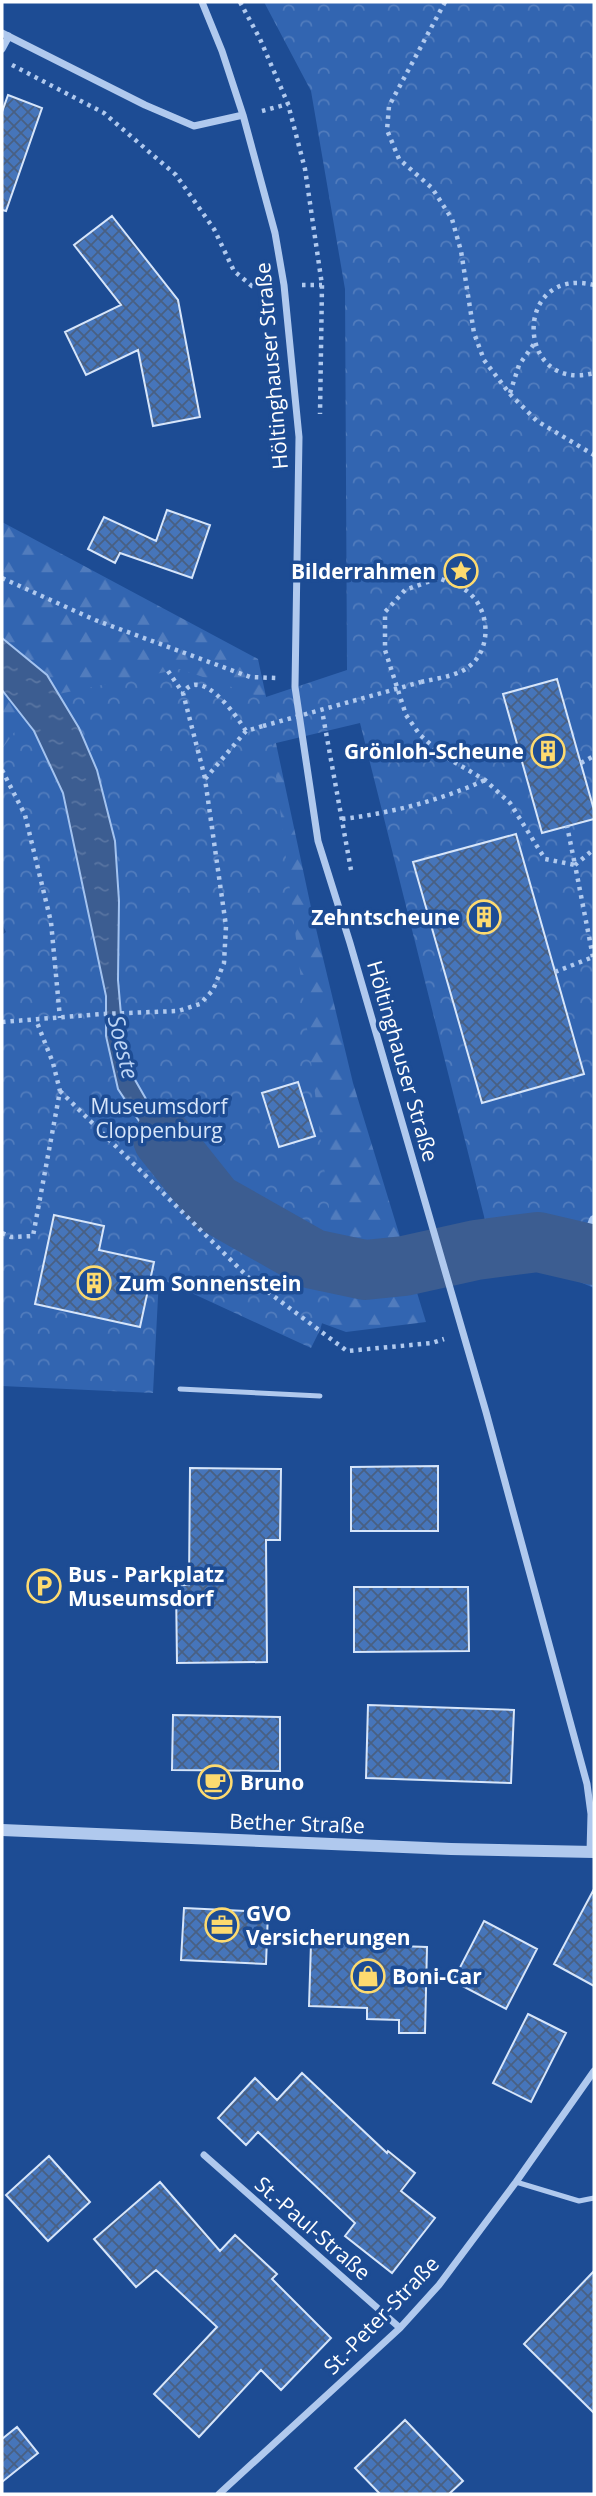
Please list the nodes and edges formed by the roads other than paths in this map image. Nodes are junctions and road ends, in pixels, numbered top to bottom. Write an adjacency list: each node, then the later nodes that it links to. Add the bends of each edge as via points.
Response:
1 (202, 2): 4 (street, Höltinghauser Straße)
2 (5, 35): 3 (street); 4 (street, via 194,126)
3 (2, 49)
4 (243, 115): 8 (street, Höltinghauser Straße, via 284,285 299,437 295,680 318,841 464,1334 587,1784)
5 (180, 1388): 6 (lane)
6 (320, 1396)
7 (2, 1830): 8 (street, Bether Straße)
8 (592, 1852)
9 (594, 2071): 11 (street, St.-Peter-Straße)
10 (204, 2155): 13 (street, St.-Paul-Straße)
11 (516, 2182): 12 (lane, via 579,2200); 13 (street, St.-Peter-Straße, via 439,2285)
12 (594, 2197)
13 (400, 2328): 14 (street, St.-Peter-Straße)
14 (219, 2494)

